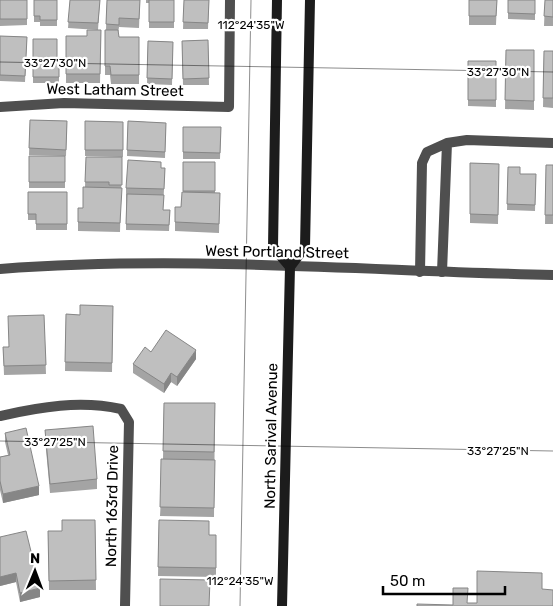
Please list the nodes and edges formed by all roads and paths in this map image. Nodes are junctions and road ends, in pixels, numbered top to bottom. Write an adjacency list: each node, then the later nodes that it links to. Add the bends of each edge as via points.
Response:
1 (230, 0): 4 (street, West Latham Street, via 229,107 64,102)
2 (277, 0): 7 (main road, via 273,247)
3 (310, 0): 7 (main road, via 305,247)
4 (0, 107)
5 (447, 143): 6 (street, via 467,140); 9 (street, via 427,152 422,163); 10 (street)
6 (553, 143)
7 (290, 267): 8 (street, West Portland Street, via 65,264); 9 (street, West Portland Street); 14 (main road, North Sarival Avenue)
8 (0, 269)
9 (420, 272): 10 (street, West Portland Street)
10 (442, 272): 11 (street, West Portland Street)
11 (553, 275)
12 (0, 416): 13 (street, North 163rd Drive, via 49,405 104,405 121,409 129,422)
13 (125, 606)
14 (282, 606)

